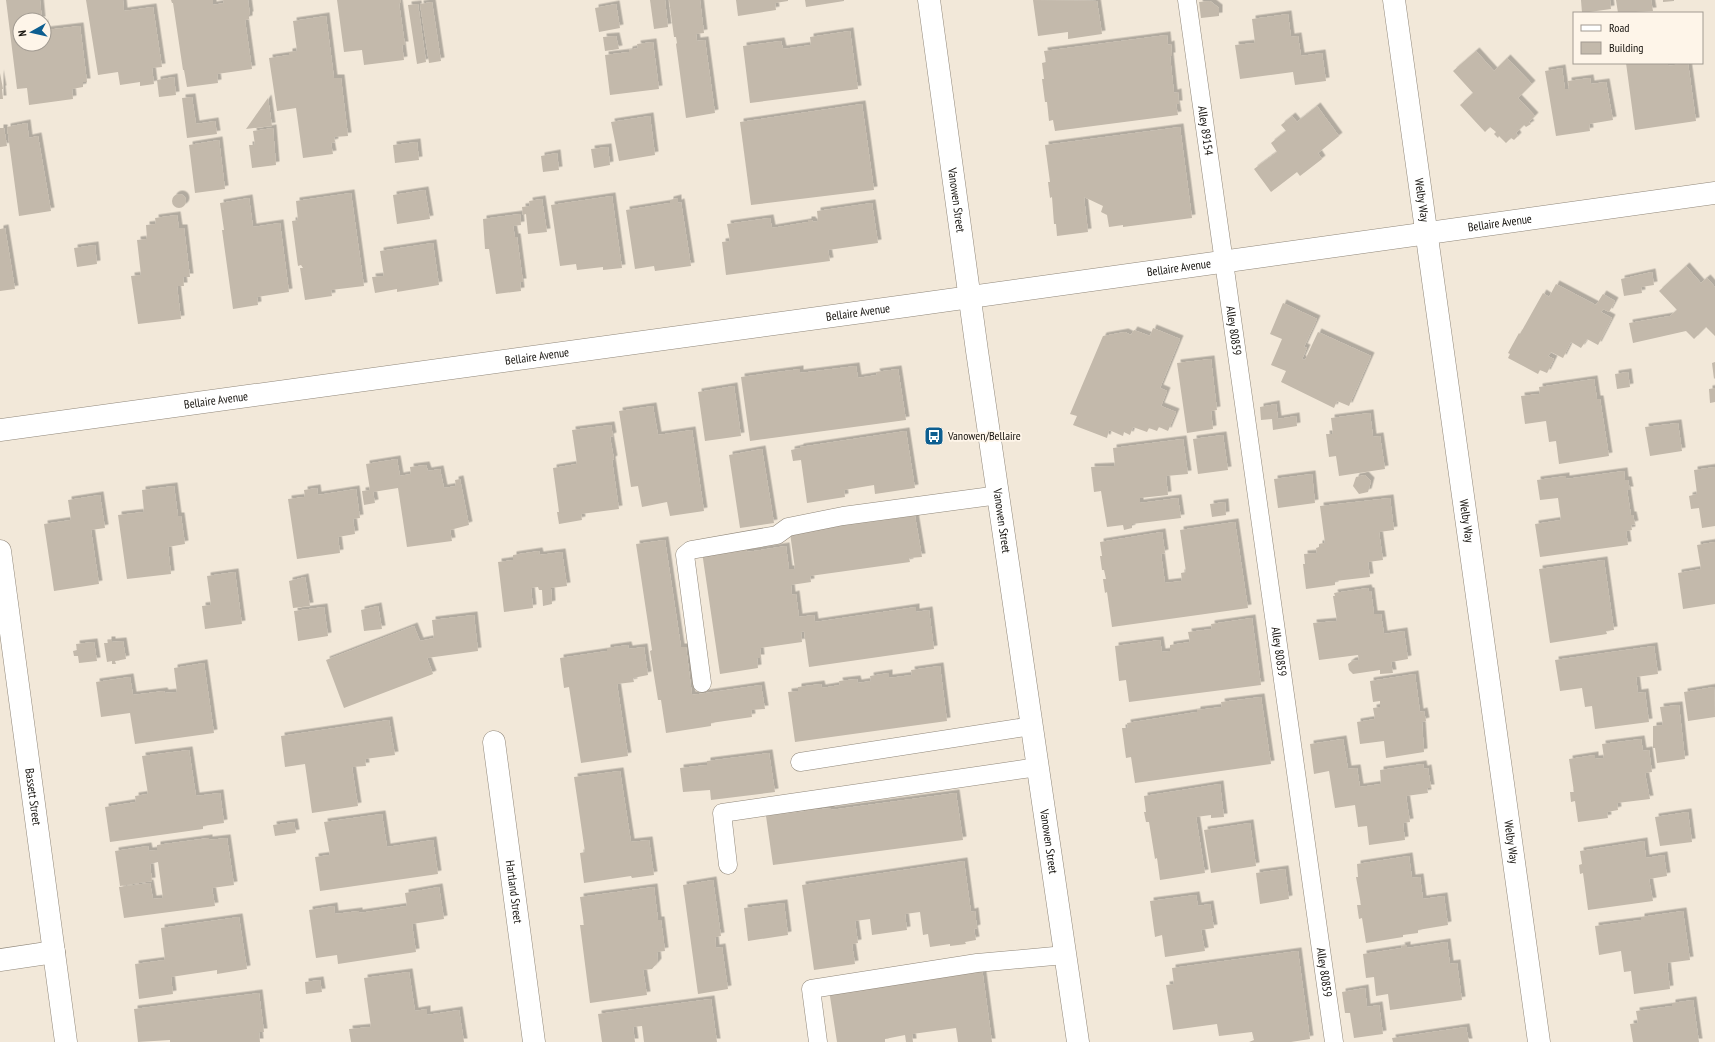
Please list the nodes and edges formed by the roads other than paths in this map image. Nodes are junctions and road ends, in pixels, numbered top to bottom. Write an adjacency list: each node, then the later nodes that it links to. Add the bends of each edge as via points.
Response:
1 (929, 0): 7 (street, Vanowen Street)
2 (1186, 0): 6 (lane, Alley 89154)
3 (1394, 0): 5 (street, Welby Way)
4 (1715, 193): 5 (street, Bellaire Avenue)
5 (1427, 233): 6 (street, Bellaire Avenue); 25 (street, Welby Way)
6 (1223, 262): 7 (street, Bellaire Avenue); 24 (lane, Alley 80859)
7 (970, 297): 8 (street, Bellaire Avenue); 9 (street, Vanowen Street)
8 (0, 430)
9 (999, 494): 11 (lane, via 843,516 788,527 777,535 691,550 685,555); 12 (street, Vanowen Street)
10 (0, 551): 17 (street, Bassett Street)
11 (702, 682)
12 (1032, 726): 14 (lane); 15 (street, Vanowen Street)
13 (494, 742): 21 (street, Hartland Street)
14 (800, 762)
15 (1038, 767): 16 (lane, via 722,813); 18 (street, Vanowen Street)
16 (728, 865)
17 (54, 952): 19 (street); 20 (street, Bassett Street)
18 (1065, 955): 22 (lane, via 977,963 811,989); 23 (street, Vanowen Street)
19 (0, 960)
20 (66, 1042)
21 (534, 1042)
22 (818, 1042)
23 (1078, 1042)
24 (1334, 1042)
25 (1540, 1042)

